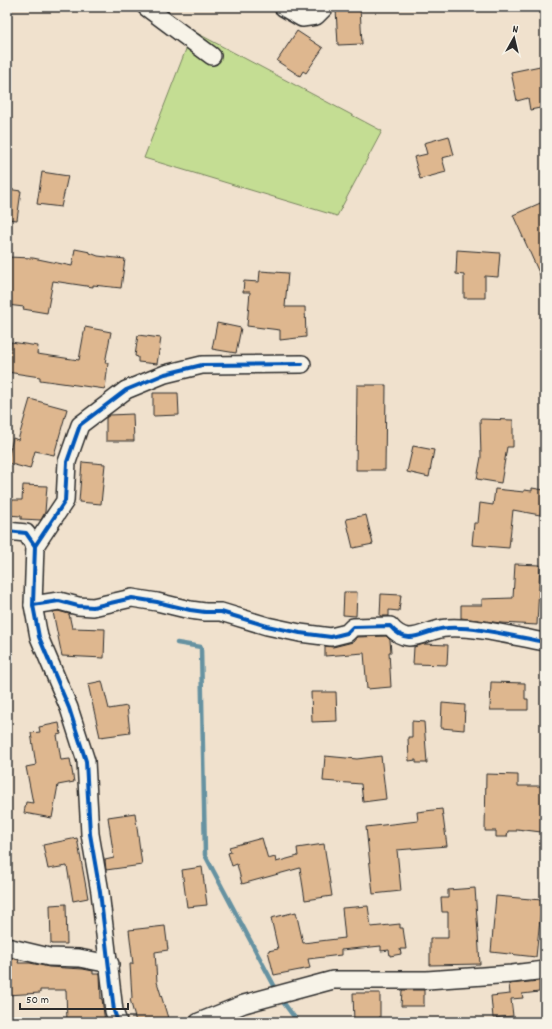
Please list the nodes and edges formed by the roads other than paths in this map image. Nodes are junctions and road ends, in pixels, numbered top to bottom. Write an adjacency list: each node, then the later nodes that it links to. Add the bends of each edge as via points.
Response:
1 (146, 7): 4 (street)
2 (283, 7): 3 (street, via 302,18 316,16)
3 (325, 7)
4 (212, 56)
5 (302, 364): 7 (street, via 202,365 165,374 126,390 80,425 67,462 65,501)
6 (7, 531): 7 (street, via 26,533)
7 (34, 546): 8 (street)
8 (33, 604): 9 (street, via 59,601 93,607 132,598 190,610 221,612 300,633 332,636 347,633 353,627 390,626 404,636 417,637 446,628); 11 (street, via 39,637 69,708 86,761 90,834)
9 (545, 642)
10 (7, 947): 11 (street, via 49,957 80,958)
11 (110, 964): 13 (street, via 114,1011)
12 (545, 970): 14 (street, via 427,980 333,980 244,1004)
13 (118, 1022)
14 (199, 1022)

